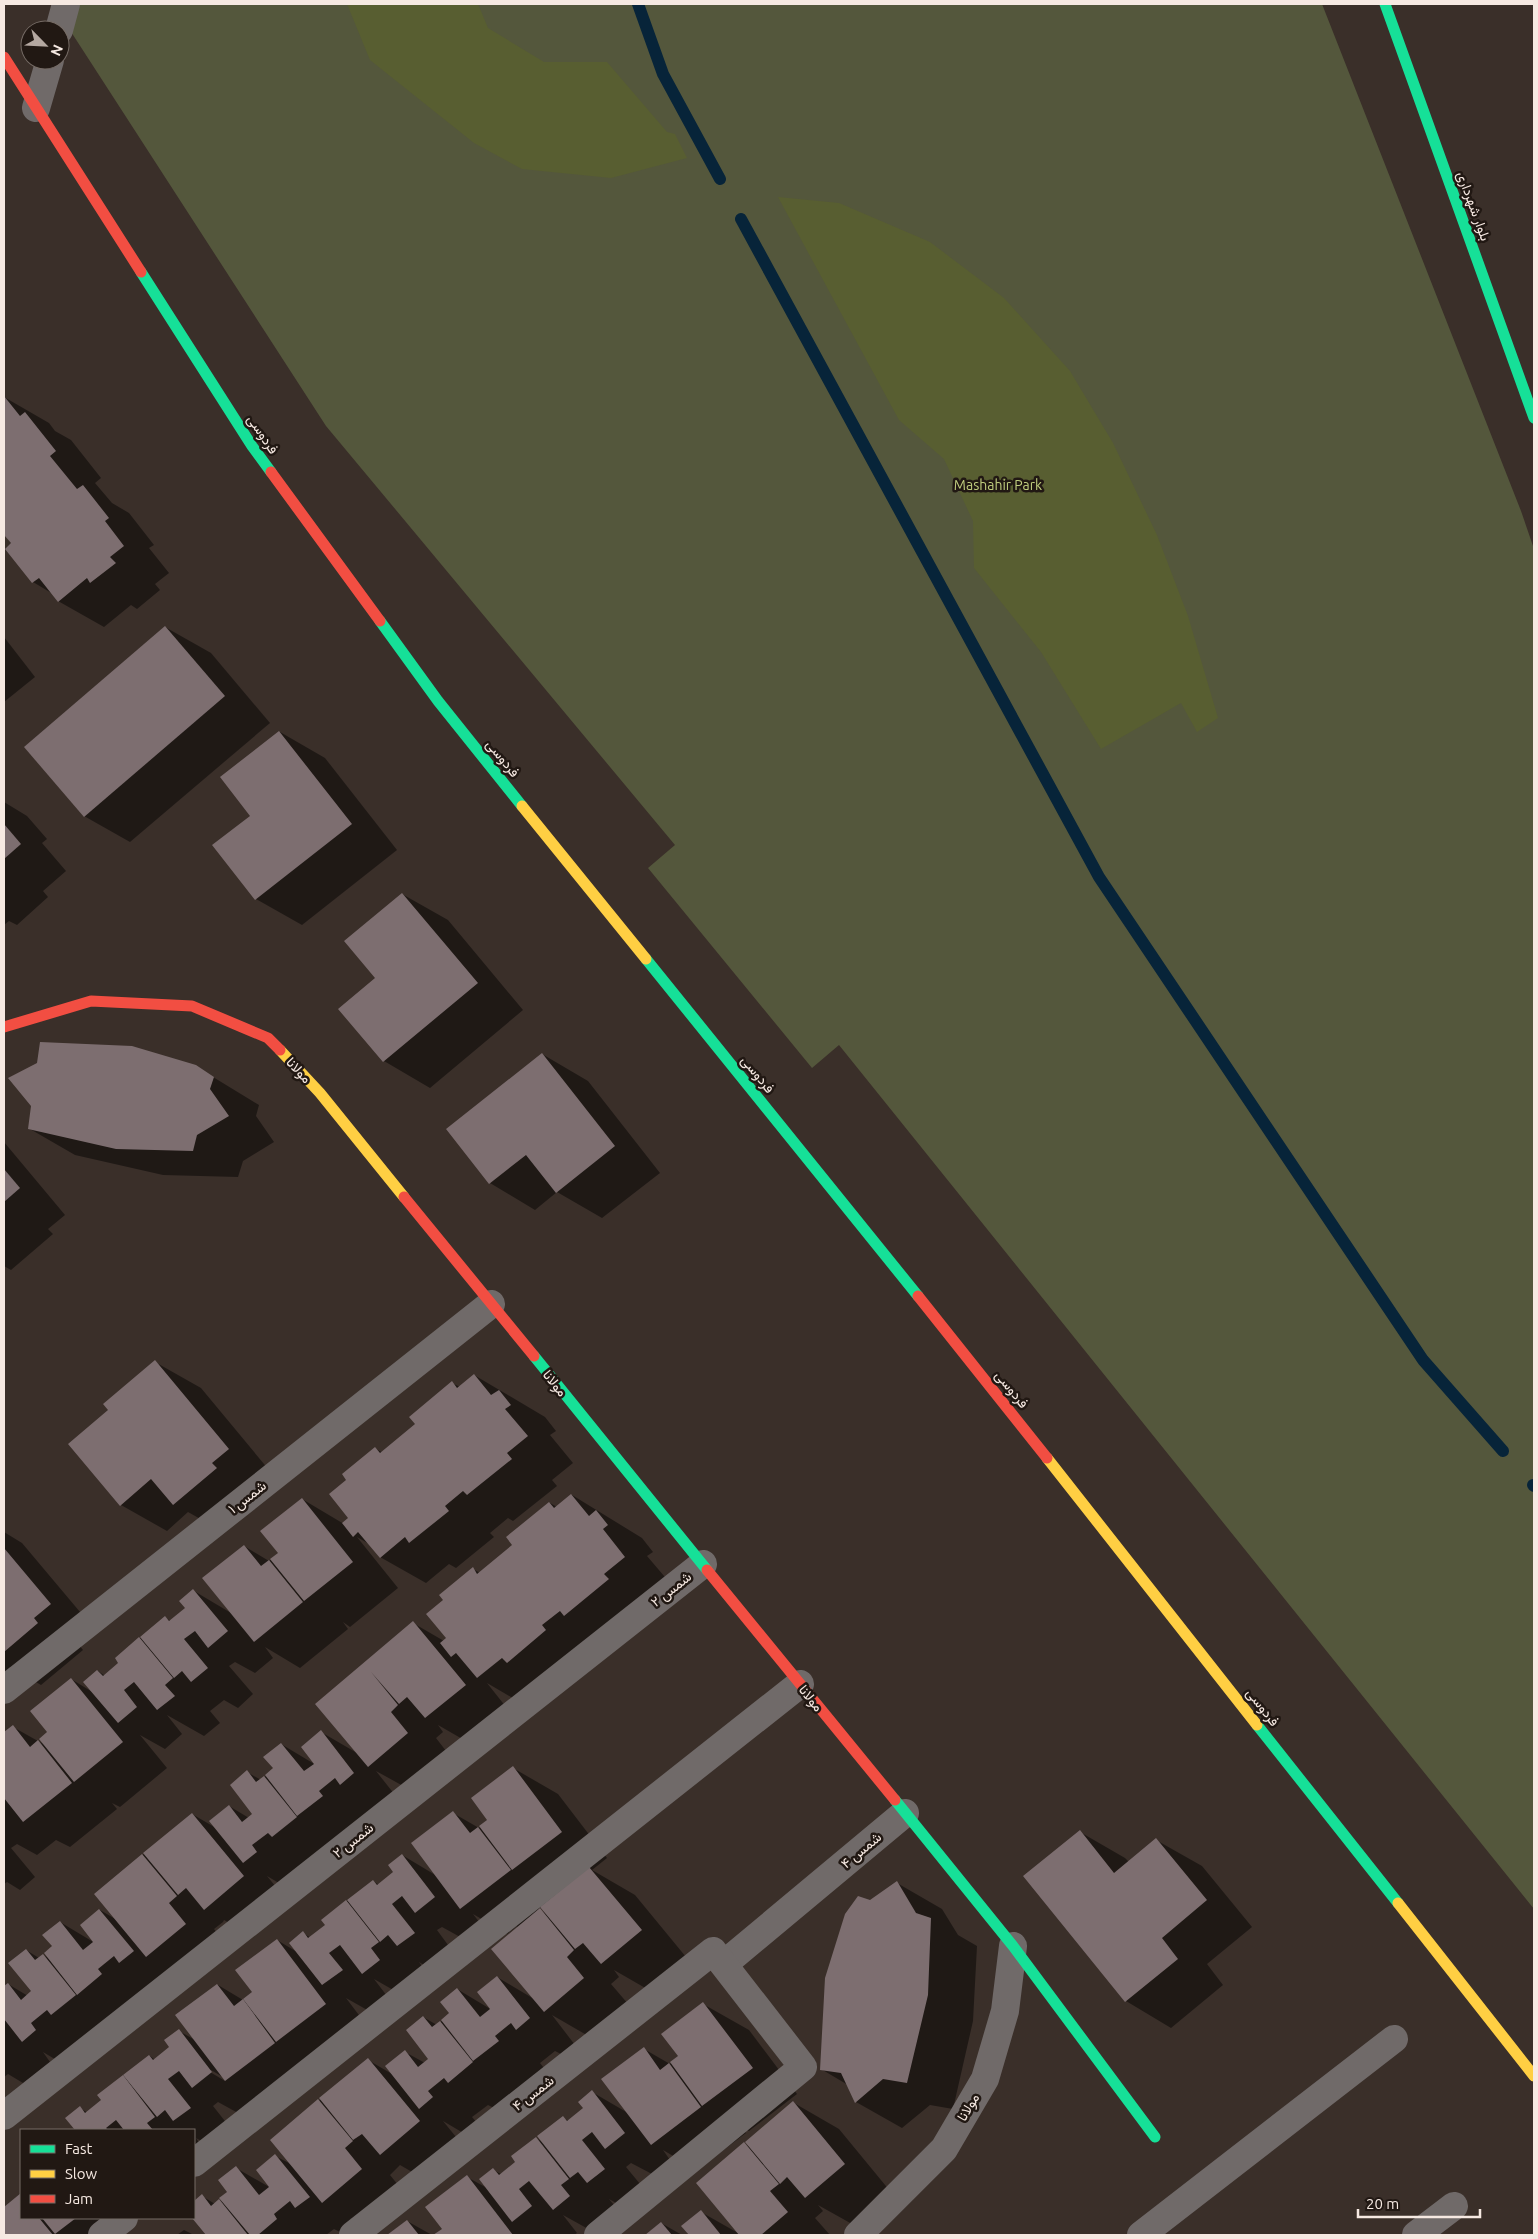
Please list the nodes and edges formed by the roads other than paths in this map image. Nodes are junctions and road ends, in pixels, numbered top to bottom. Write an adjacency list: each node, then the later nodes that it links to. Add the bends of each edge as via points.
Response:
1 (66, 4): 3 (street)
2 (1385, 4): 7 (main road, بلوار شهرداری)
3 (62, 20)
4 (4, 58): 6 (main road, فردوسی)
5 (47, 70): 6 (street)
6 (36, 108): 17 (main road, فردوسی, via 252,446 438,701 1010,1411)
7 (1534, 418)
8 (4, 1027): 9 (main road, مولانا, via 91,1001 192,1006 268,1038 320,1094)
9 (491, 1304): 10 (main road, مولانا); 12 (street, شمس ۱)
10 (703, 1564): 11 (main road, مولانا); 18 (street, شمس ۲)
11 (800, 1684): 13 (main road, مولانا); 20 (street)
12 (4, 1690)
13 (905, 1813): 14 (main road, مولانا); 15 (street, شمس ۴)
14 (1013, 1946): 19 (main road, مولانا); 26 (street, مولانا, via 1005,2011 985,2079 944,2149)
15 (719, 1957): 24 (street, شمس ۴); 25 (street, via 803,2067)
16 (1394, 2039): 27 (street)
17 (1534, 2076)
18 (4, 2116)
19 (1155, 2137)
20 (195, 2162)
21 (1454, 2206): 28 (street)
22 (123, 2219): 23 (street)
23 (102, 2235)
24 (353, 2235)
25 (598, 2235)
26 (858, 2235)
27 (1141, 2235)
28 (1416, 2235)

